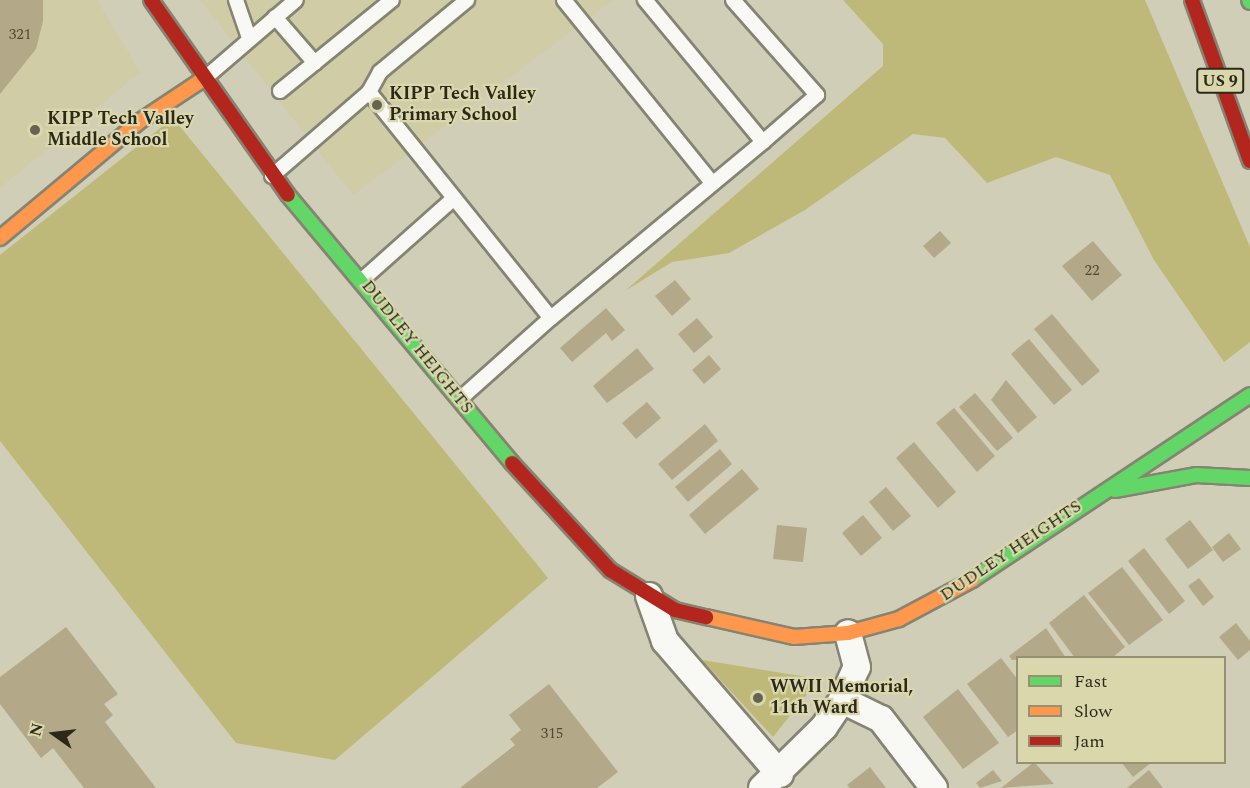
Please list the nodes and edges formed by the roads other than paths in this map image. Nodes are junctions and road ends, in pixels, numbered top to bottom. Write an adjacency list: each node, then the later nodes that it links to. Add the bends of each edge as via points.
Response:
1 (151, 0): 13 (main road, DUDLEY HEIGHTS)
2 (236, 0): 11 (lane)
3 (296, 0): 10 (lane)
4 (392, 0): 12 (lane)
5 (467, 0): 15 (lane, via 380,72)
6 (564, 0): 19 (lane)
7 (645, 0): 16 (lane)
8 (733, 0): 16 (lane, via 816,95)
9 (1192, 0): 17 (main road, US 9 / US 9)
10 (275, 17): 11 (lane); 12 (lane)
11 (249, 38): 13 (lane)
12 (315, 63): 14 (lane)
13 (202, 80): 18 (main road, DUDLEY HEIGHTS); 21 (main road, via 140,121)
14 (280, 91)
15 (369, 93): 18 (lane); 20 (lane)
16 (763, 142): 19 (lane)
17 (1250, 161)
18 (272, 176): 22 (main road, DUDLEY HEIGHTS)
19 (712, 183): 23 (lane)
20 (454, 198): 22 (lane); 23 (lane)
21 (0, 238)
22 (362, 280): 25 (main road, DUDLEY HEIGHTS)
23 (551, 318): 25 (lane)
24 (1250, 395): 27 (main road, DUDLEY HEIGHTS)
25 (460, 399): 28 (main road, DUDLEY HEIGHTS, via 552,511 610,570)
26 (1250, 478): 27 (main road, via 1196,475)
27 (1095, 494): 29 (main road, DUDLEY HEIGHTS, via 949,595 899,619)
28 (649, 596): 29 (main road, DUDLEY HEIGHTS, via 675,610 751,630 794,637); 31 (street, via 665,641)
29 (848, 633): 30 (street, via 857,667)
30 (842, 700): 31 (street); 32 (street, via 881,718)
31 (771, 781)
32 (934, 788)

